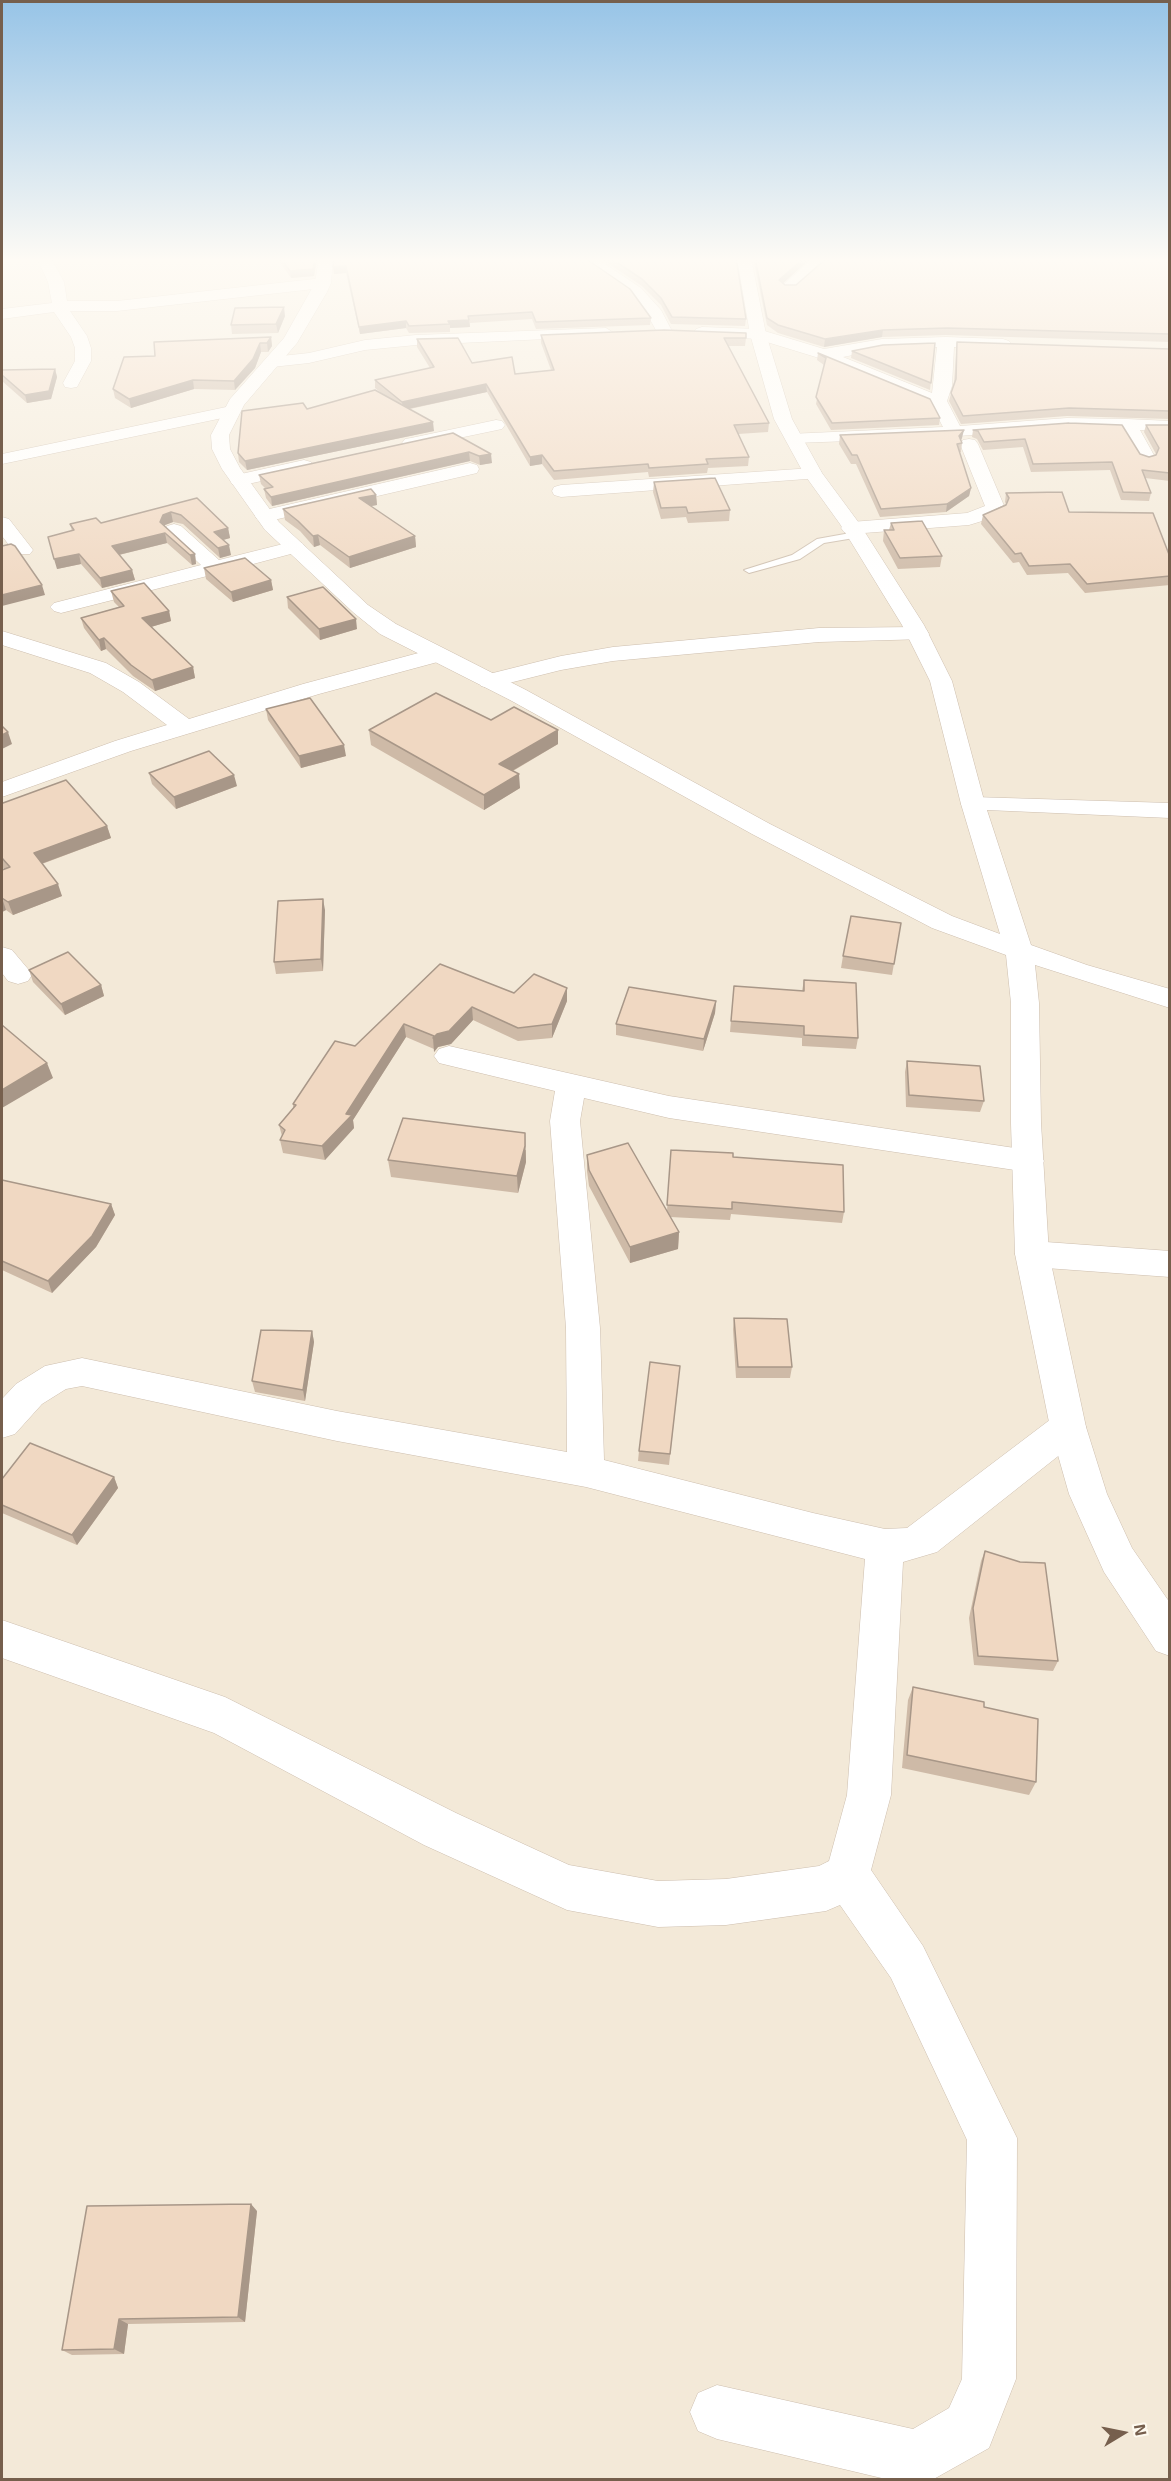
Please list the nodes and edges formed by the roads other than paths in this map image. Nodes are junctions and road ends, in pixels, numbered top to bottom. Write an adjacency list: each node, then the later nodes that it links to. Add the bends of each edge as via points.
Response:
1 (258, 374): 6 (street)
2 (770, 374): 11 (street, via 783,419)
3 (872, 374): 5 (street)
4 (944, 374): 5 (street)
5 (938, 400): 10 (street)
6 (231, 411): 15 (street); 19 (street, via 220,435 221,449)
7 (1126, 424): 9 (street); 10 (street, via 1067,423); 14 (street)
8 (496, 425): 13 (street)
9 (1170, 426)
10 (954, 431): 11 (street)
11 (795, 438): 18 (street)
12 (969, 444): 24 (street, via 995,508 969,519)
13 (391, 447)
14 (1146, 457)
15 (2, 459)
16 (318, 463): 19 (street)
17 (470, 469): 21 (street)
18 (813, 474): 20 (street); 24 (street)
19 (239, 480): 21 (street)
20 (561, 491)
21 (265, 516): 25 (street)
22 (2, 523): 26 (street)
23 (174, 530): 27 (street)
24 (854, 531): 28 (lane, via 821,541 796,557); 30 (street)
25 (295, 548): 27 (street); 32 (street, via 361,609 388,629)
26 (23, 550)
27 (216, 568): 29 (street)
28 (749, 570)
29 (61, 607)
30 (918, 634): 33 (street, via 829,635 614,654); 36 (street, via 941,681)
31 (2, 638): 34 (street, via 98,668)
32 (437, 655): 33 (street); 34 (street)
33 (489, 681): 38 (street, via 942,922)
34 (185, 727): 35 (street)
35 (2, 790)
36 (973, 804): 37 (street); 38 (street)
37 (1170, 811)
38 (1019, 950): 39 (street); 42 (street, via 1025,1004)
39 (1170, 999)
40 (449, 1056): 41 (street)
41 (571, 1084): 42 (street, via 669,1107); 47 (street, via 565,1121 583,1328)
42 (1028, 1161): 43 (street)
43 (1032, 1254): 44 (street); 46 (street)
44 (1170, 1264)
45 (2, 1423): 47 (street, via 29,1394 58,1376 82,1372 337,1426)
46 (1068, 1428): 48 (street, via 923,1540); 49 (street, via 1088,1494 1118,1560)
47 (586, 1471): 48 (street)
48 (885, 1546): 51 (street, via 868,1795)
49 (1170, 1638)
50 (2, 1639): 51 (street, via 225,1717 440,1829 567,1887 658,1904 726,1902 826,1888)
51 (847, 1875): 52 (street, via 907,1962 992,2139 989,2379 969,2428 917,2458)
52 (717, 2412)

